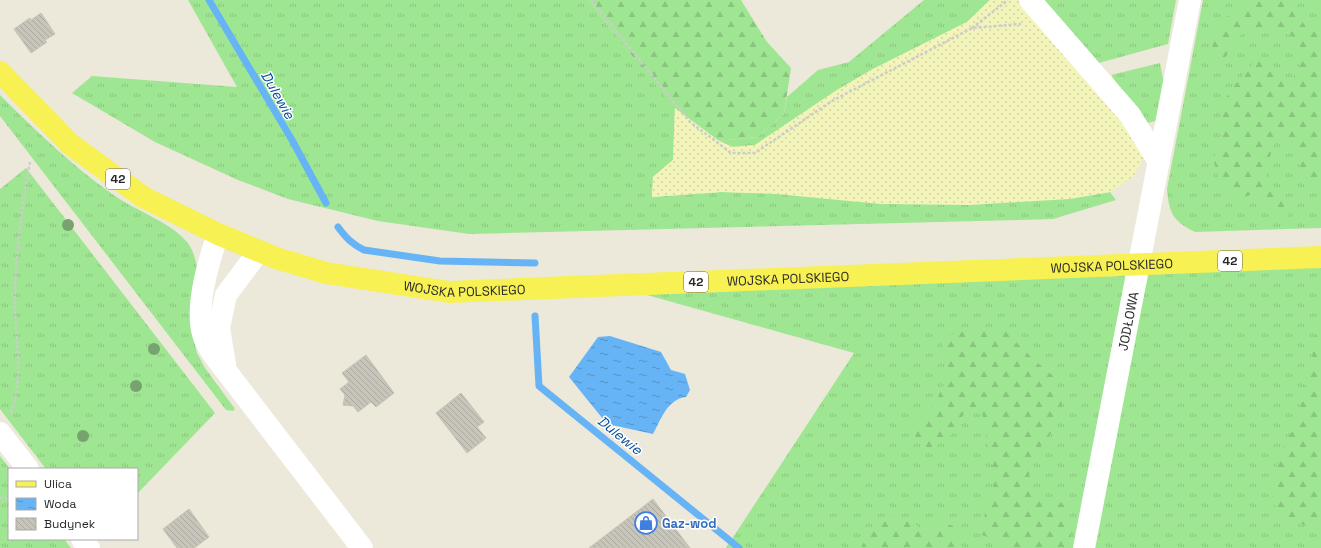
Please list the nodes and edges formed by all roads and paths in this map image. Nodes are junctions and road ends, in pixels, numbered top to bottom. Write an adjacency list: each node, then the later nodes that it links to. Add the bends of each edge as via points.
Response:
1 (591, 0): 6 (path, via 690,122 731,153 755,153 832,101)
2 (1008, 0): 6 (path)
3 (1030, 0): 5 (street)
4 (1190, 0): 9 (street, JODŁOWA)
5 (1049, 22): 6 (path); 9 (street, via 1130,115)
6 (972, 28)
7 (0, 72): 10 (main road, WOJSKA POLSKIEGO / 42, via 70,144 143,197)
8 (30, 162): 15 (path, via 23,196 15,296 18,377 14,403)
9 (1159, 162): 13 (street, JODŁOWA)
10 (218, 234): 11 (main road, WOJSKA POLSKIEGO / 42); 14 (street, via 205,274 201,324 209,347)
11 (259, 251): 13 (main road, WOJSKA POLSKIEGO / 42, via 326,273 449,292); 14 (street, via 226,295 219,328)
12 (1321, 257): 13 (main road, WOJSKA POLSKIEGO / 42)
13 (1138, 265): 20 (street, JODŁOWA)
14 (226, 371): 19 (street)
15 (4, 425): 16 (street)
16 (27, 468)
17 (83, 540): 18 (street)
18 (89, 548)
19 (362, 548)
20 (1084, 548)

